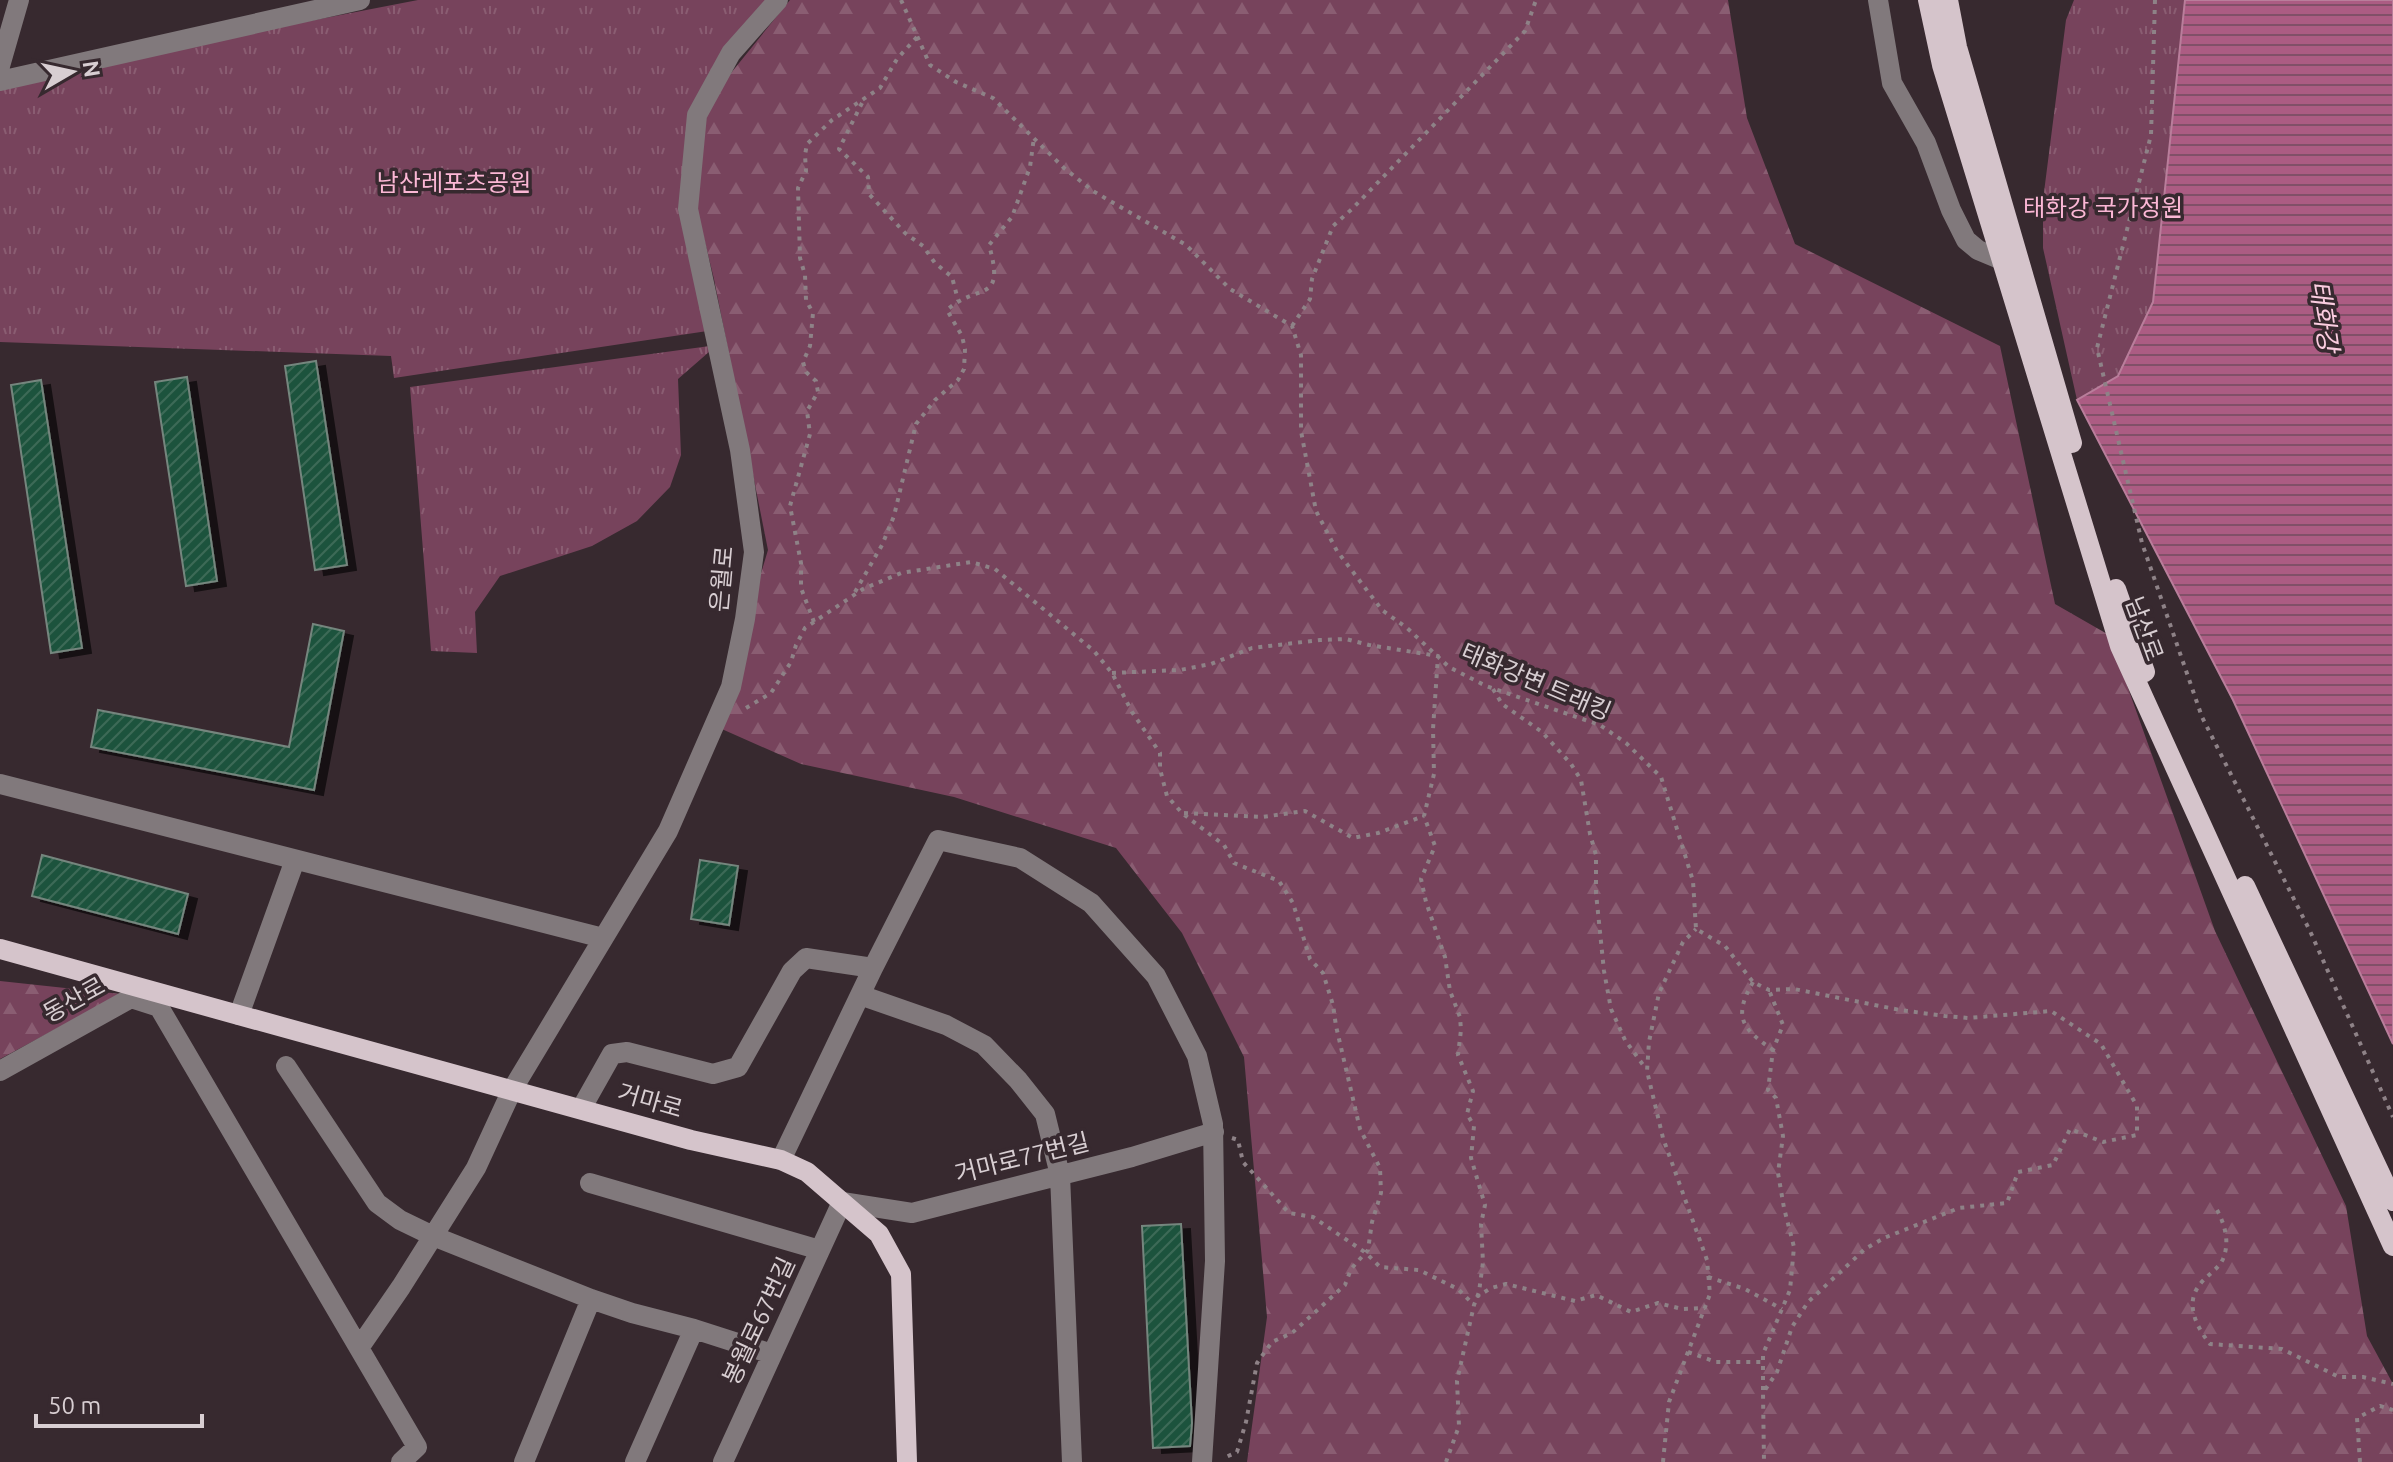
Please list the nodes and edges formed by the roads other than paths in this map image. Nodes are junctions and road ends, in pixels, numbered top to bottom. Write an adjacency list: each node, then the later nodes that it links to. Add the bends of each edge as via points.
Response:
1 (19, 0): 8 (street)
2 (360, 0): 7 (street)
3 (778, 0): 13 (street, 은월로, via 731,53 697,115 688,209 740,450 754,552 745,619 731,687 715,726 668,831)
4 (1878, 0): 10 (street, via 1892,83 1926,143 1951,210 1966,240)
5 (1928, 0): 10 (main road, 남산로, via 1942,65)
6 (1948, 0): 26 (main road, 남산로, via 2010,230 2139,657)
7 (338, 2): 9 (street)
8 (0, 66)
9 (0, 81)
10 (2002, 260): 29 (main road, 남산로, via 2120,646)
11 (0, 784): 12 (street)
12 (295, 860): 13 (street); 17 (street)
13 (603, 938): 20 (street, 은월로)
14 (8, 951): 17 (main road, 거마로)
15 (873, 968): 16 (street); 21 (street, via 806,958 792,971 738,1067 713,1074 627,1052 612,1054); 22 (street, via 938,840 1020,858 1091,903 1156,976 1197,1056)
16 (860, 995): 23 (street); 24 (street, via 946,1025 984,1045 1045,1114)
17 (239, 1015): 20 (main road, 거마로)
18 (286, 1066): 28 (street, via 377,1203)
19 (0, 1071): 33 (street, 동산로, via 131,998 159,1007)
20 (512, 1090): 21 (main road, 거마로); 28 (street, 은월로, via 476,1168)
21 (581, 1109): 23 (main road, 거마로)
22 (1214, 1132): 24 (street, 거마로77번길); 41 (street, via 1215,1261)
23 (781, 1160): 27 (main road, 거마로, via 807,1172)
24 (1060, 1175): 27 (street, 거마로77번길, via 912,1213); 40 (street)
25 (590, 1183): 30 (street)
26 (2393, 1201)
27 (842, 1202): 30 (street, 봉월로67번길); 39 (main road, 거마로, via 879,1234 901,1274)
28 (433, 1236): 31 (street); 33 (street, 은월로)
29 (2393, 1246)
30 (820, 1250): 34 (street, 봉월로67번길)
31 (591, 1299): 32 (street); 36 (street)
32 (694, 1329): 34 (street); 37 (street)
33 (359, 1348): 35 (street, via 417,1447)
34 (772, 1354): 38 (street, 봉월로67번길)
35 (401, 1462)
36 (524, 1462)
37 (635, 1462)
38 (723, 1462)
39 (907, 1462)
40 (1072, 1462)
41 (1202, 1462)

